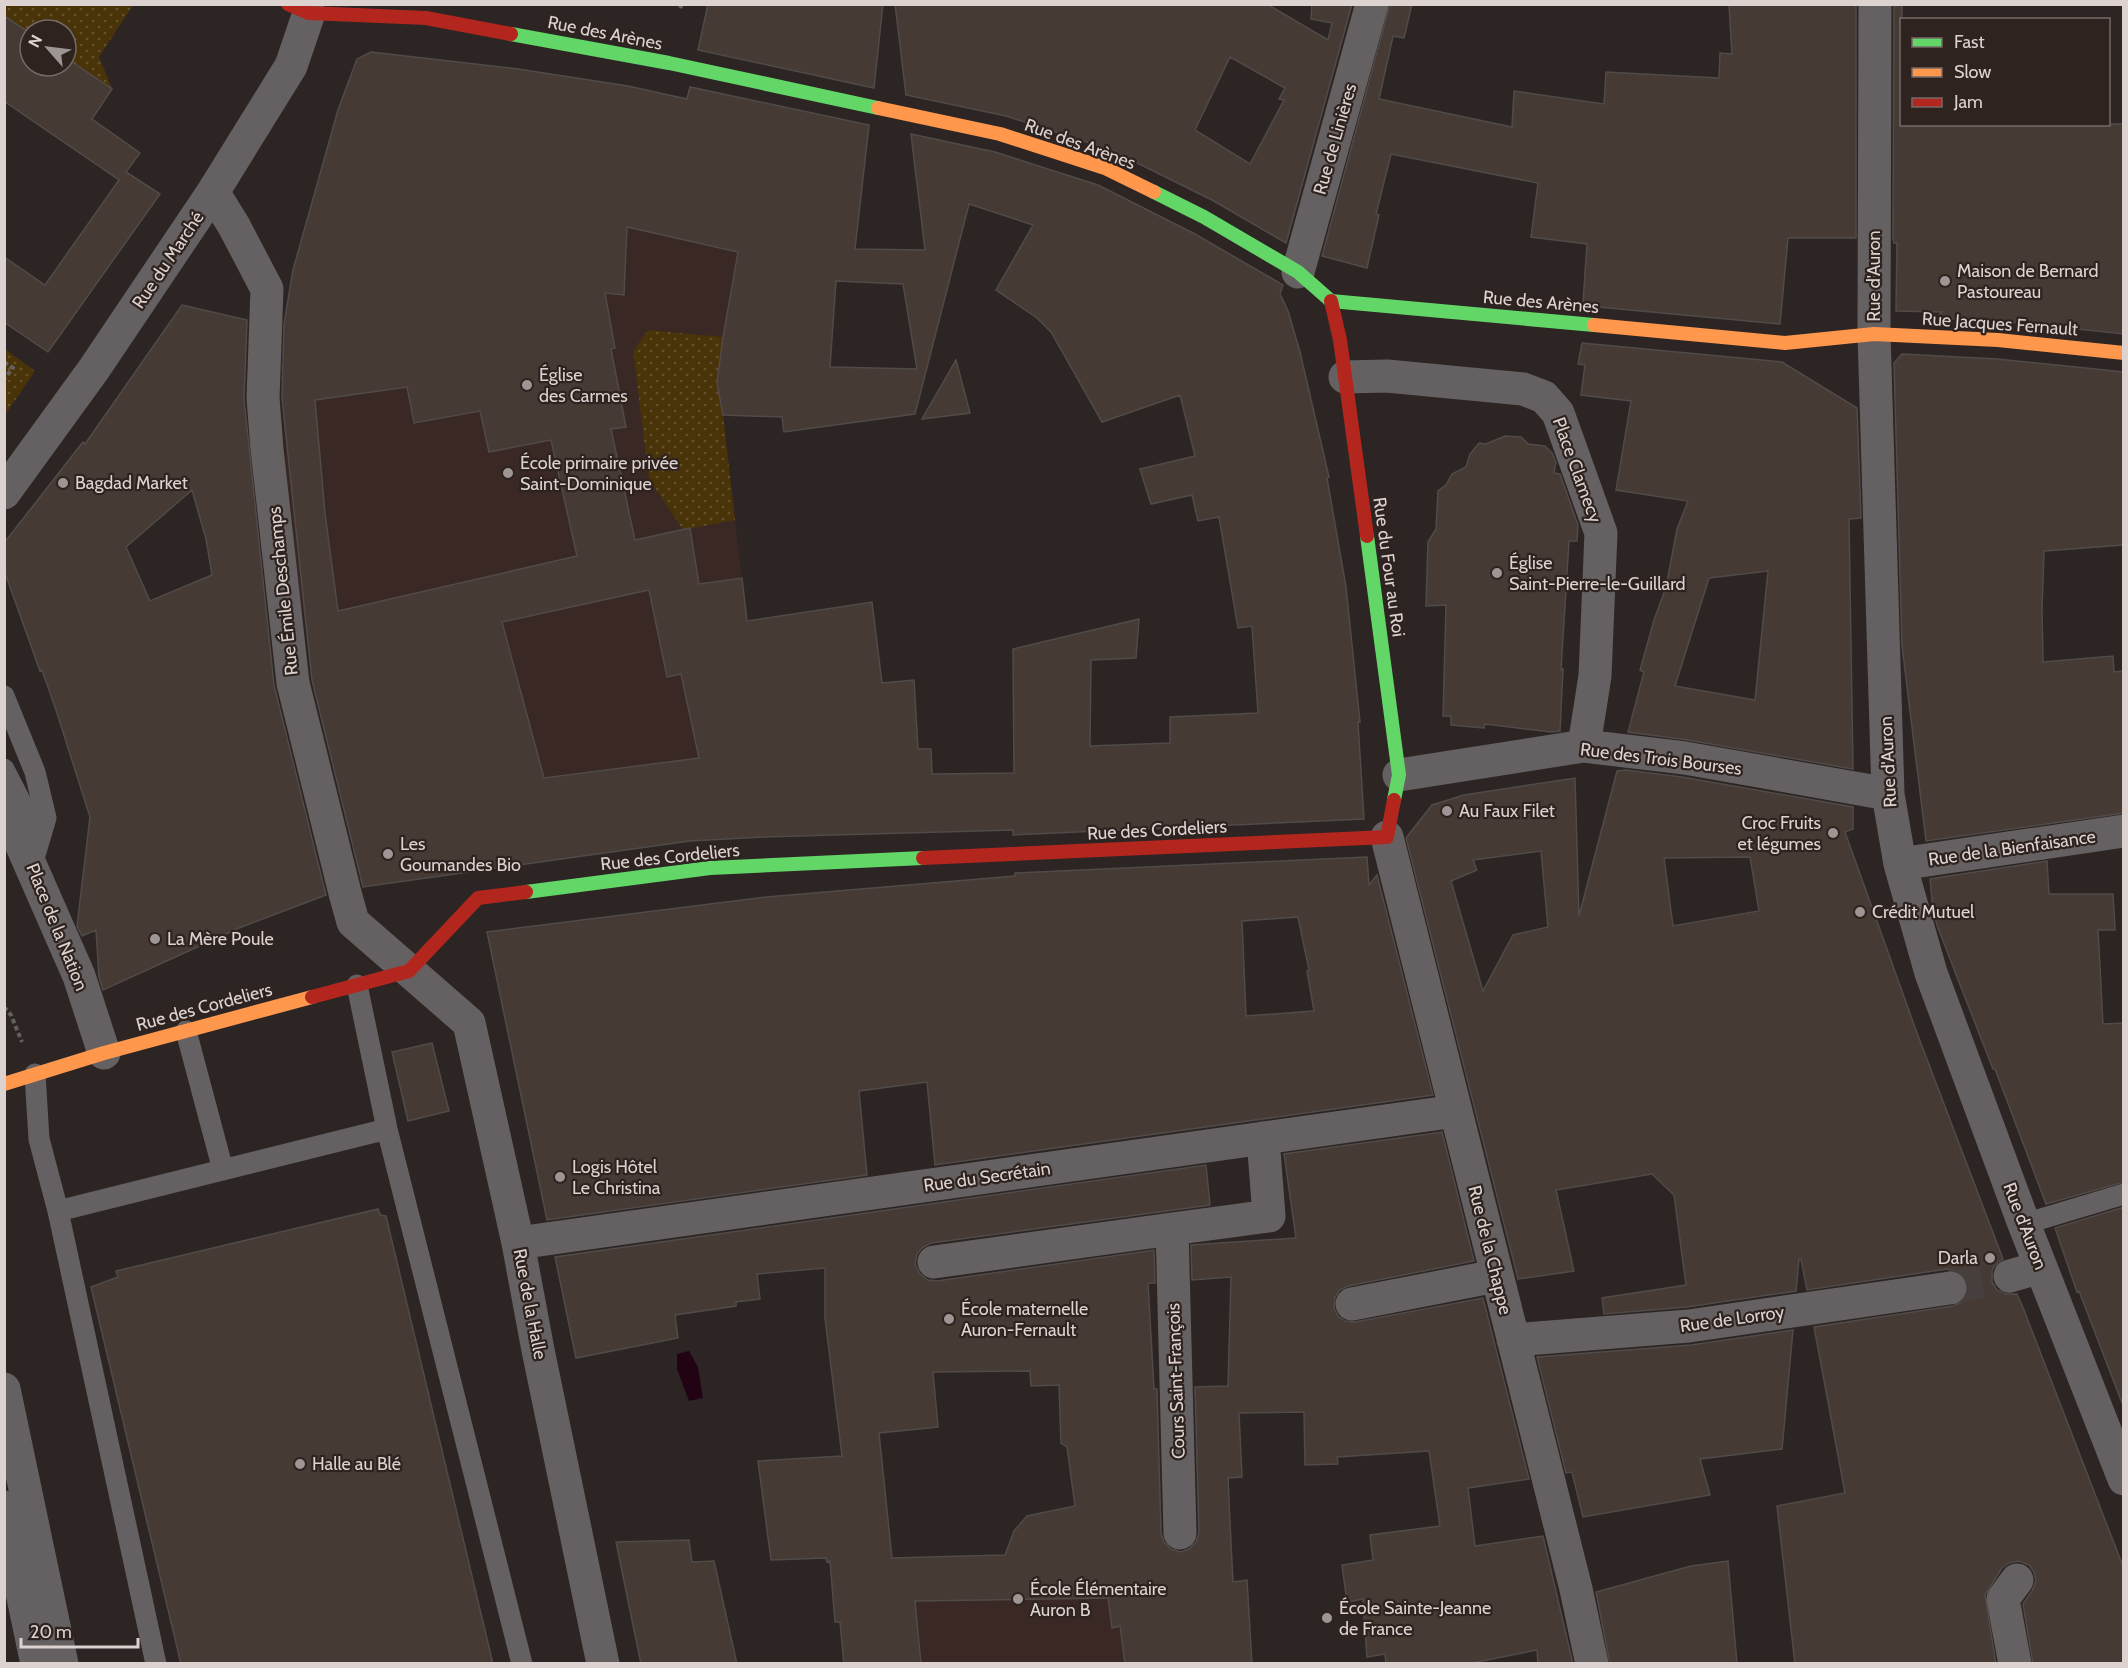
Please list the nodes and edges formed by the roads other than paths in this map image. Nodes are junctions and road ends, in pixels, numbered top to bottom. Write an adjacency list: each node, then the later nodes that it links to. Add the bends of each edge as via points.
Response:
1 (1372, 4): 5 (street, Rue de Linières)
2 (1875, 4): 7 (street, Rue d'Auron)
3 (298, 9): 4 (street, Rue du Marché, via 291,66); 5 (street, Rue des Arènes, via 426,18 669,63 1000,134 1105,168 1204,217)
4 (213, 192): 10 (street, Rue du Marché, via 94,369); 21 (street, Rue Émile Deschamps, via 267,289 264,408 293,683 339,870 353,922)
5 (1298, 272): 6 (street, Rue des Arènes)
6 (1331, 301): 7 (street, Rue des Arènes, via 1785,343); 9 (street, Rue du Four au Roi)
7 (1874, 334): 8 (street, Rue Jacques Fernault, via 1998,340); 15 (street, Rue d'Auron)
8 (2124, 353)
9 (1345, 376): 12 (street, Place Clamecy, via 1387,376 1522,389 1544,397 1558,413 1601,533 1595,676); 14 (street, Rue du Four au Roi)
10 (4, 493)
11 (4, 696): 20 (lane, via 35,772 46,818)
12 (1584, 746): 14 (street, Rue des Trois Bourses); 15 (street, Rue des Trois Bourses, via 1684,758)
13 (4, 770): 20 (lane, via 23,806)
14 (1399, 775): 18 (street, Rue du Four au Roi)
15 (1888, 794): 19 (street, Rue d'Auron)
16 (4, 805): 20 (street, Place de la Nation)
17 (2124, 831): 19 (street, Rue de la Bienfaisance)
18 (1387, 837): 21 (street, Rue des Cordeliers, via 710,868 478,898); 27 (street, Rue de la Chappe)
19 (1900, 864): 33 (street, Rue d'Auron, via 1931,973)
20 (32, 866): 24 (street, Place de la Nation, via 79,976)
21 (409, 971): 22 (street, Rue des Cordeliers); 35 (street, Rue de la Halle, via 469,1023)
22 (357, 985): 23 (street, Rue des Cordeliers); 28 (lane)
23 (186, 1031): 24 (street, Rue des Cordeliers); 30 (lane)
24 (104, 1053): 25 (street, Rue des Cordeliers)
25 (35, 1074): 26 (street, Rue des Cordeliers); 32 (lane, via 39,1139)
26 (4, 1084)
27 (1456, 1111): 29 (street, Rue du Secrétain); 38 (street, Rue de la Chappe)
28 (387, 1129): 30 (lane); 51 (lane)
29 (1263, 1138): 34 (street, via 1269,1216); 35 (street, Rue du Secrétain)
30 (223, 1170): 32 (lane)
31 (2124, 1194): 33 (lane)
32 (58, 1211): 50 (lane)
33 (2024, 1224): 37 (street, Rue d'Auron)
34 (1172, 1229): 36 (street); 46 (street, Cours Saint-François)
35 (518, 1243): 52 (street, Rue de la Halle)
36 (934, 1262)
37 (2040, 1267): 39 (street); 44 (street, Rue d'Auron)
38 (1496, 1276): 41 (street); 42 (street, Rue de la Chappe)
39 (2010, 1276)
40 (1950, 1288): 42 (street, Rue de Lorroy, via 1689,1326)
41 (1352, 1304)
42 (1513, 1340): 53 (street, Rue de la Chappe)
43 (4, 1389): 49 (street)
44 (2124, 1479)
45 (4, 1507): 48 (street)
46 (1180, 1533)
47 (2017, 1580): 54 (street, via 2003,1599)
48 (37, 1664)
49 (62, 1664)
50 (156, 1664)
51 (522, 1664)
52 (603, 1664)
53 (1592, 1664)
54 (2015, 1664)

